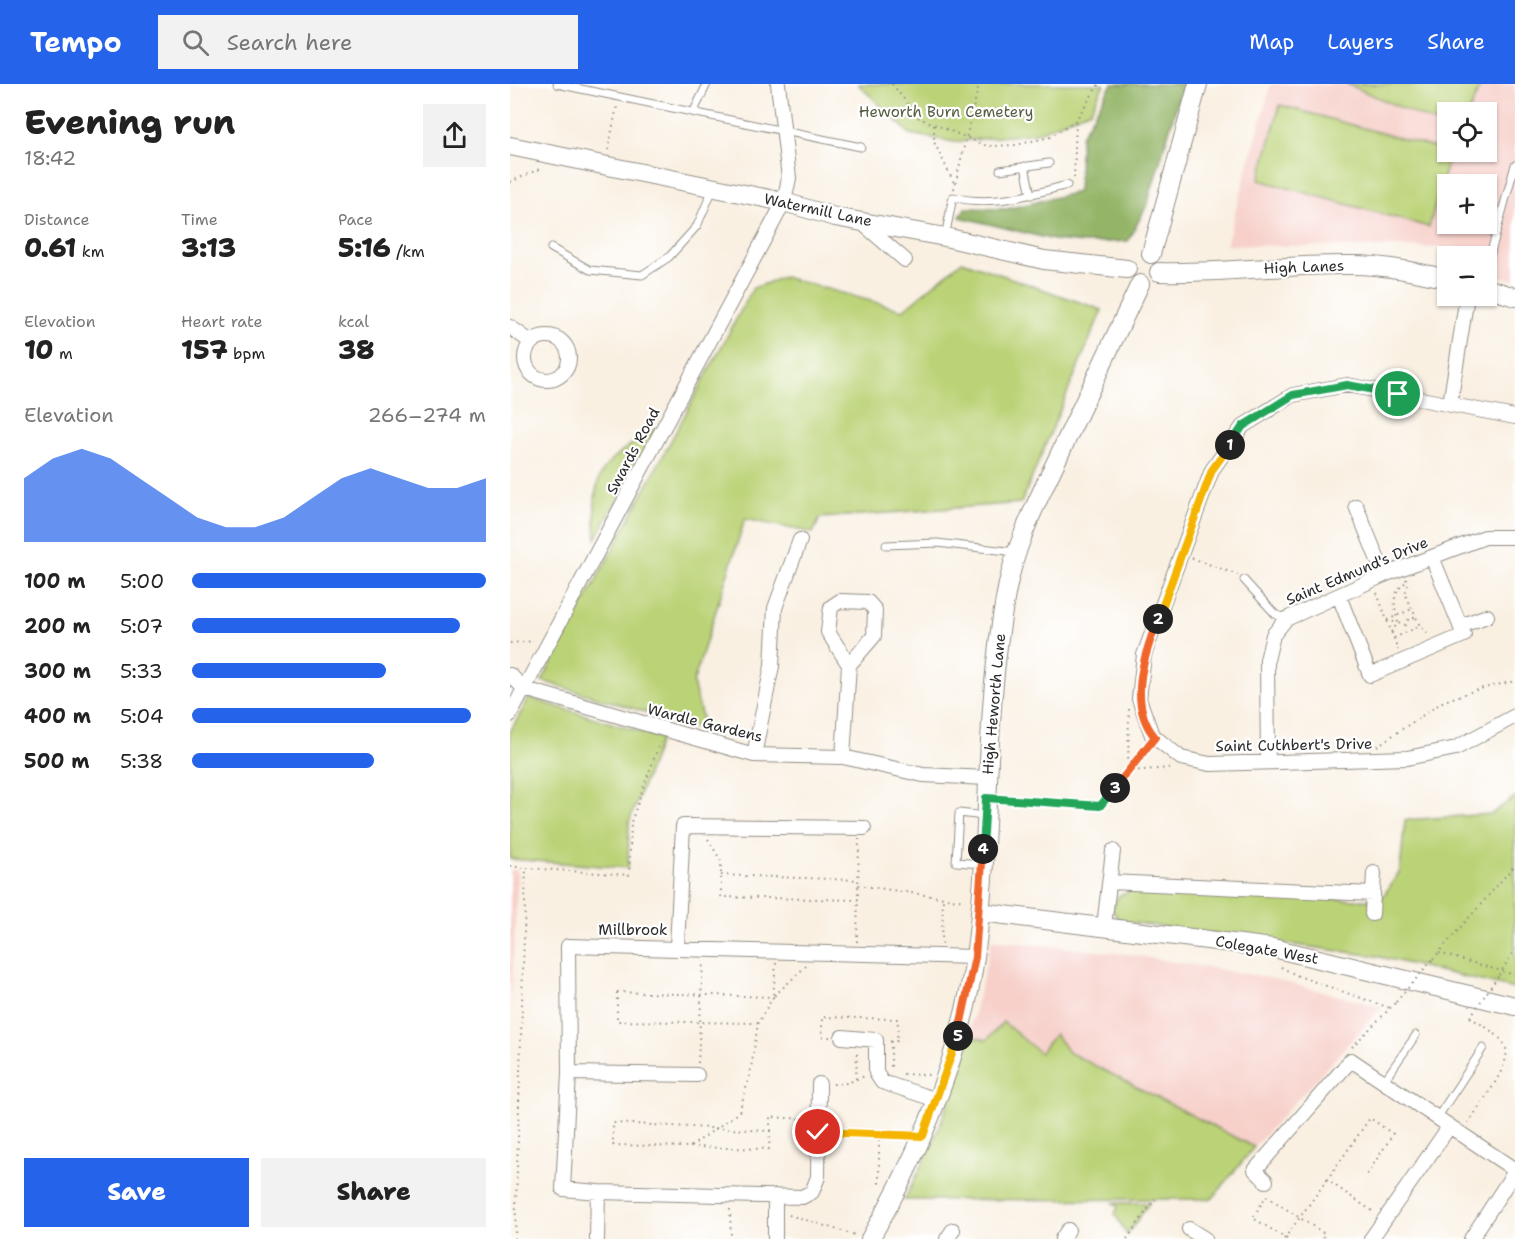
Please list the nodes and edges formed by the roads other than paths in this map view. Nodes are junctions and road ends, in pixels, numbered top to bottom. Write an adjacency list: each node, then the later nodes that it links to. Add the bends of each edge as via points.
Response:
1 (557, 84): 5 (lane)
2 (707, 84): 5 (lane)
3 (777, 84): 6 (street, Swards Road)
4 (1198, 84): 21 (street)
5 (694, 111): 6 (lane)
6 (783, 129): 8 (lane); 16 (street, Swards Road, via 789,178)
7 (510, 146): 14 (street, Watermill Lane)
8 (861, 147)
9 (1049, 163): 11 (lane)
10 (1515, 165): 19 (lane)
11 (1025, 166): 12 (lane); 15 (lane)
12 (1000, 170)
13 (1067, 185): 15 (lane)
14 (712, 189): 16 (street, Watermill Lane); 20 (lane, via 697,226 669,257 642,275 590,270)
15 (1031, 195): 18 (lane, via 981,202 953,196)
16 (784, 202): 17 (street, Watermill Lane, via 835,217); 48 (street, Swards Road)
17 (859, 219): 18 (street, Watermill Lane); 22 (street)
18 (945, 237): 23 (street, Watermill Lane, via 1044,260)
19 (1493, 246)
20 (551, 248)
21 (1151, 254): 23 (street, via 1134,255); 24 (street, via 1159,264)
22 (904, 260)
23 (1127, 269): 26 (street, via 1132,280)
24 (1159, 272): 25 (street, High Lanes, via 1209,273 1355,264); 26 (street, via 1152,282)
25 (1437, 277)
26 (1140, 284): 38 (street, High Heworth Lane)
27 (1497, 291): 28 (street)
28 (1515, 297)
29 (1465, 306): 32 (street)
30 (510, 327): 31 (street)
31 (531, 342)
32 (1450, 404): 33 (street, Saint Cuthbert's Drive); 53 (street, Saint Cuthbert's Drive, via 1347,385 1293,395 1243,426 1212,470 1144,655 1139,699 1155,737 1181,758 1210,764)
33 (1515, 417)
34 (1356, 506): 40 (street)
35 (1515, 537): 39 (street, Saint Edmund's Drive, via 1485,537)
36 (800, 540): 51 (street, via 775,608 772,666)
37 (886, 546): 38 (lane, via 937,543)
38 (1016, 552): 54 (street, High Heworth Lane, via 1000,626)
39 (1432, 557): 40 (street, Saint Edmund's Drive, via 1404,574); 45 (street)
40 (1384, 575): 42 (street, Saint Edmund's Drive)
41 (1244, 580): 44 (lane, via 1275,614)
42 (1339, 596): 44 (street, Saint Edmund's Drive); 45 (street, via 1370,675 1464,635)
43 (1487, 616): 45 (street)
44 (1286, 619): 53 (street, Saint Edmund's Drive, via 1273,635 1267,660)
45 (1460, 626)
46 (849, 665): 46 (street, via 828,632 831,607 840,601 868,602 876,610 874,636); 52 (street)
47 (510, 675): 48 (street)
48 (525, 689): 49 (street, Swards Road); 51 (street, Wardle Gardens)
49 (510, 715)
50 (1515, 716): 53 (street, Saint Cuthbert's Drive, via 1456,748 1407,758)
51 (754, 755): 52 (street, Wardle Gardens)
52 (843, 757): 54 (street, Wardle Gardens, via 923,775)
53 (1268, 762)
54 (987, 778): 55 (street, High Heworth Lane)
55 (986, 807): 58 (street, High Heworth Lane); 58 (lane, via 959,813 958,823 956,862)
56 (862, 828): 65 (street, via 683,826)
57 (1113, 851): 60 (street)
58 (983, 864): 62 (street, High Heworth Lane)
59 (1374, 873): 61 (street)
60 (1110, 882): 61 (street); 64 (street)
61 (1373, 894): 63 (street)
62 (980, 907): 64 (street, Colegate West); 66 (street, High Heworth Lane)
63 (1372, 914)
64 (1104, 926): 67 (street, Colegate West, via 1273,948)
65 (677, 947): 66 (street, Millbrook); 71 (street, Millbrook, via 568,946)
66 (975, 957): 75 (street, High Heworth Lane, via 958,1038)
67 (1515, 1006)
68 (1416, 1035): 73 (lane)
69 (842, 1037): 75 (street, via 876,1040 876,1073 886,1085)
70 (1483, 1048): 76 (lane)
71 (569, 1073): 72 (street); 80 (street, Millbrook, via 563,1189)
72 (697, 1076)
73 (1383, 1081): 76 (street); 79 (street, via 1351,1060 1255,1170)
74 (819, 1084): 81 (street, Millbrook, via 818,1177 812,1192)
75 (937, 1100): 83 (street, High Heworth Lane, via 890,1203)
76 (1437, 1118): 77 (street)
77 (1455, 1130): 78 (street); 87 (street)
78 (1515, 1170): 88 (street)
79 (1266, 1181)
80 (598, 1192): 81 (street, Millbrook, via 730,1195); 84 (street)
81 (775, 1203): 85 (street)
82 (1189, 1228): 86 (street)
83 (862, 1237)
84 (597, 1239)
85 (775, 1239)
86 (1205, 1239)
87 (1371, 1239)
88 (1471, 1239)

